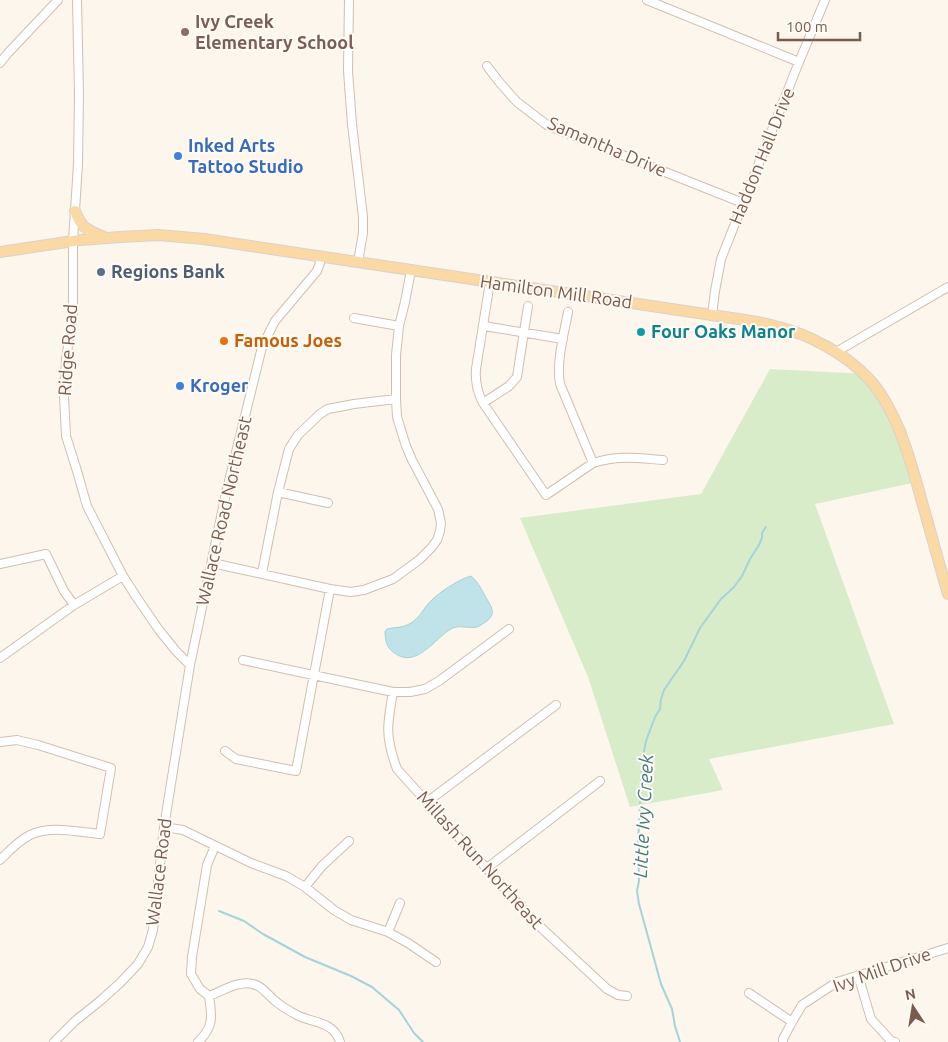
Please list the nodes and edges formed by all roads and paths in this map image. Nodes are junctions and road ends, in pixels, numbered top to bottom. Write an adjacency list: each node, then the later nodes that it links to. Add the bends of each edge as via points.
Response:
1 (58, 0): 7 (street)
2 (77, 0): 10 (street, Ridge Road, via 79,111)
3 (349, 0): 15 (street, via 348,71 363,217)
4 (647, 0): 6 (street)
5 (825, 0): 6 (street, Haddon Hall Drive)
6 (799, 62): 9 (street, Haddon Hall Drive)
7 (0, 63)
8 (487, 66): 9 (street, Samantha Drive, via 517,102 547,125)
9 (743, 203): 21 (street, Haddon Hall Drive, via 721,259)
10 (75, 211): 11 (main road, via 85,229); 12 (street, Ridge Road)
11 (104, 238): 12 (main road, Hamilton Mill Road); 14 (main road, Hamilton Mill Road, via 158,235 196,238)
12 (73, 241): 13 (main road, Hamilton Mill Road); 37 (street, Ridge Road, via 73,314 64,396 66,436 87,506)
13 (0, 252)
14 (322, 257): 15 (main road, Hamilton Mill Road); 34 (street, Wallace Road Northeast, via 317,271 275,321 262,347)
15 (358, 262): 16 (main road, Hamilton Mill Road)
16 (411, 270): 17 (main road, Hamilton Mill Road); 23 (street)
17 (490, 282): 21 (main road, Hamilton Mill Road); 24 (street)
18 (948, 286): 27 (street)
19 (528, 306): 25 (street)
20 (568, 312): 26 (street)
21 (712, 315): 27 (main road, Hamilton Mill Road, via 776,326 806,336)
22 (354, 318): 23 (street)
23 (400, 326): 28 (street)
24 (484, 326): 25 (street); 29 (street, via 475,378)
25 (524, 333): 26 (street); 29 (street, via 514,382)
26 (563, 339): 31 (street, via 558,376 560,384)
27 (836, 352): 39 (main road, Hamilton Mill Road, via 870,381 894,420 909,455)
28 (396, 399): 32 (street, via 338,407 320,414 298,435 289,449); 38 (street, via 397,417 406,446 438,509 441,523 437,540 419,560 393,579 352,592)
29 (483, 403): 31 (street, via 546,495)
30 (663, 460): 31 (street, via 620,457)
31 (594, 463)
32 (278, 492): 33 (street); 36 (street)
33 (328, 503)
34 (212, 563): 36 (street); 44 (street, Wallace Road Northeast)
35 (0, 564): 40 (street, via 46,554)
36 (262, 573): 38 (street)
37 (123, 576): 40 (street); 44 (street, Ridge Road, via 159,630)
38 (330, 589): 45 (street)
39 (948, 594)
40 (74, 605): 42 (street)
41 (509, 629): 46 (street, via 425,689)
42 (0, 658)
43 (243, 660): 45 (street)
44 (190, 664): 52 (street, Wallace Road)
45 (314, 674): 46 (street); 49 (street, via 296,771 236,759)
46 (393, 692): 51 (street, Millash Run Northeast, via 388,720 390,751 397,769)
47 (556, 705): 51 (street)
48 (0, 742): 55 (street, via 17,740 38,744 111,768 100,834 52,830 30,835)
49 (225, 751)
50 (600, 781): 56 (street)
51 (427, 802): 56 (street, Millash Run Northeast)
52 (164, 827): 54 (street, via 183,830); 67 (street, Wallace Road, via 153,930 148,947 138,964 120,983)
53 (349, 841): 57 (street)
54 (215, 846): 57 (street); 64 (street, via 207,865 192,966 192,974 200,989)
55 (0, 860)
56 (487, 868): 65 (street, Millash Run Northeast, via 534,922 607,989)
57 (305, 887): 59 (street, via 350,920)
58 (400, 903): 59 (street)
59 (388, 932): 61 (street)
60 (948, 948): 62 (street, Ivy Mill Drive)
61 (436, 962)
62 (858, 975): 66 (street, Ivy Mill Drive, via 837,982 802,1005); 71 (street, via 870,1019)
63 (749, 993): 66 (street)
64 (209, 996): 68 (street, via 212,1018 206,1035); 69 (street, via 243,983 254,984 298,1016 327,1026 338,1035)
65 (627, 996)
66 (792, 1022): 70 (street, Ivy Mill Drive)
67 (54, 1042)
68 (198, 1042)
69 (340, 1042)
70 (783, 1042)
71 (895, 1042)

